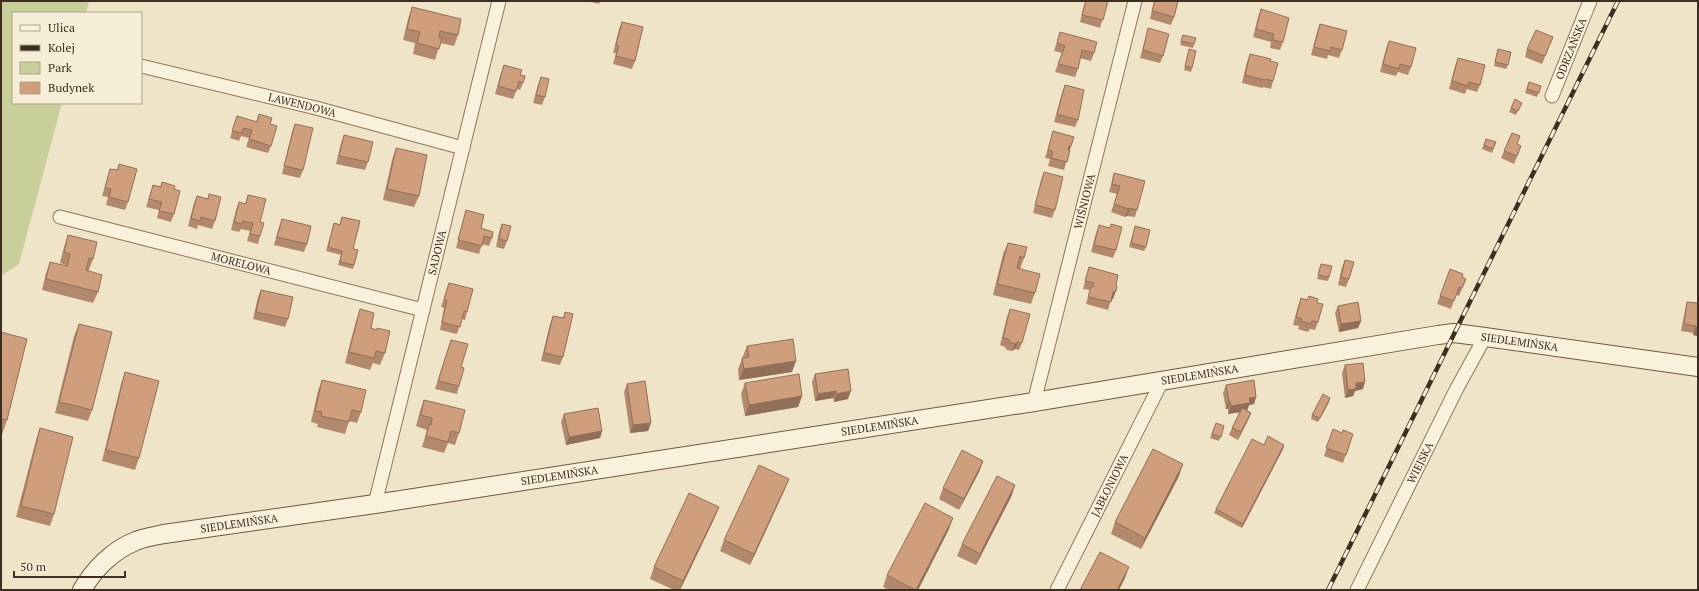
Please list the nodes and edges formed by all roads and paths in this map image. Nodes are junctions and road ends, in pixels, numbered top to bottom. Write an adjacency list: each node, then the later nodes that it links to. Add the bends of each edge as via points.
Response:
1 (499, 1): 6 (street, SADOWA)
2 (1135, 1): 12 (street, WIŚNIOWA)
3 (1590, 1): 5 (street, ODRZAŃSKA)
4 (142, 66): 6 (street, LAWENDOWA, via 316,108)
5 (1552, 96)
6 (463, 148): 8 (street, SADOWA)
7 (60, 217): 8 (street, MORELOWA)
8 (423, 310): 13 (street, SADOWA)
9 (1485, 337): 10 (street, SIEDLEMIŃSKA); 11 (street, SIEDLEMIŃSKA, via 1454,333 1438,335); 16 (street, WIEJSKA)
10 (1698, 367)
11 (1162, 381): 12 (street, SIEDLEMIŃSKA); 15 (street, JABŁONIOWA)
12 (1034, 402): 13 (street, SIEDLEMIŃSKA)
13 (374, 504): 14 (street, SIEDLEMIŃSKA, via 137,540 116,552 99,567)
14 (82, 590)
15 (1057, 590)
16 (1357, 590)

